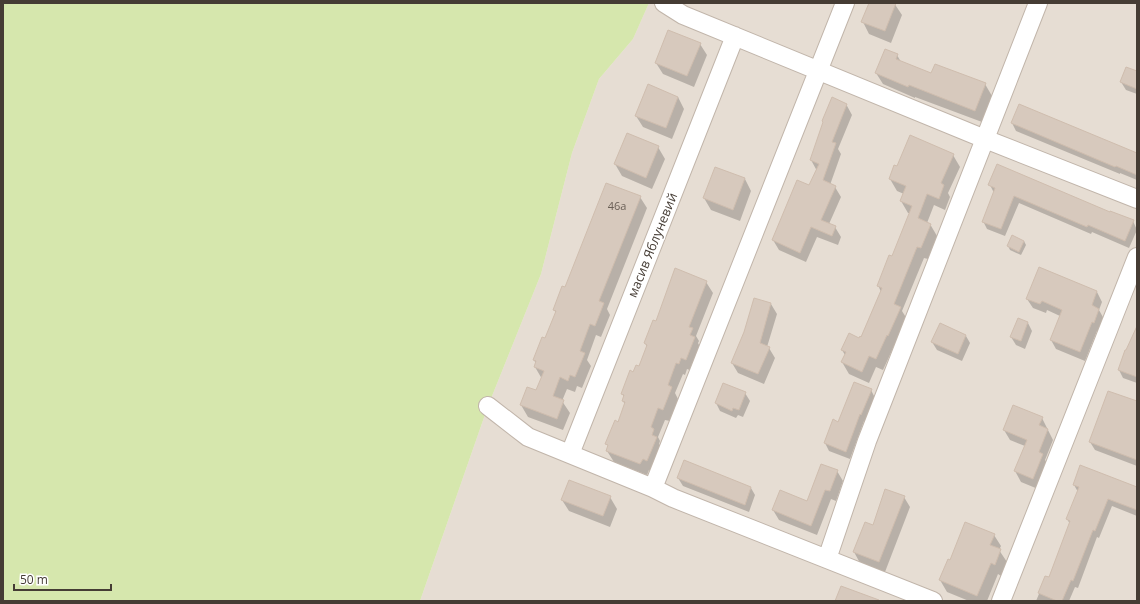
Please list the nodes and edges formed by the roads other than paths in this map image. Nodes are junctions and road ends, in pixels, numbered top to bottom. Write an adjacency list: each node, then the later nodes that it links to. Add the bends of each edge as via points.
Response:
1 (664, 3): 4 (street, via 683,15)
2 (845, 3): 5 (street)
3 (1038, 3): 6 (street)
4 (735, 36): 5 (street); 10 (street, масив Яблуневий)
5 (819, 70): 6 (street); 11 (street)
6 (985, 139): 7 (street); 12 (street, via 866,441)
7 (1137, 199)
8 (1137, 257): 14 (street)
9 (488, 406): 10 (street, via 528,437)
10 (570, 454): 11 (street)
11 (653, 488): 12 (street)
12 (827, 559): 13 (street)
13 (934, 601)
14 (1001, 601)

